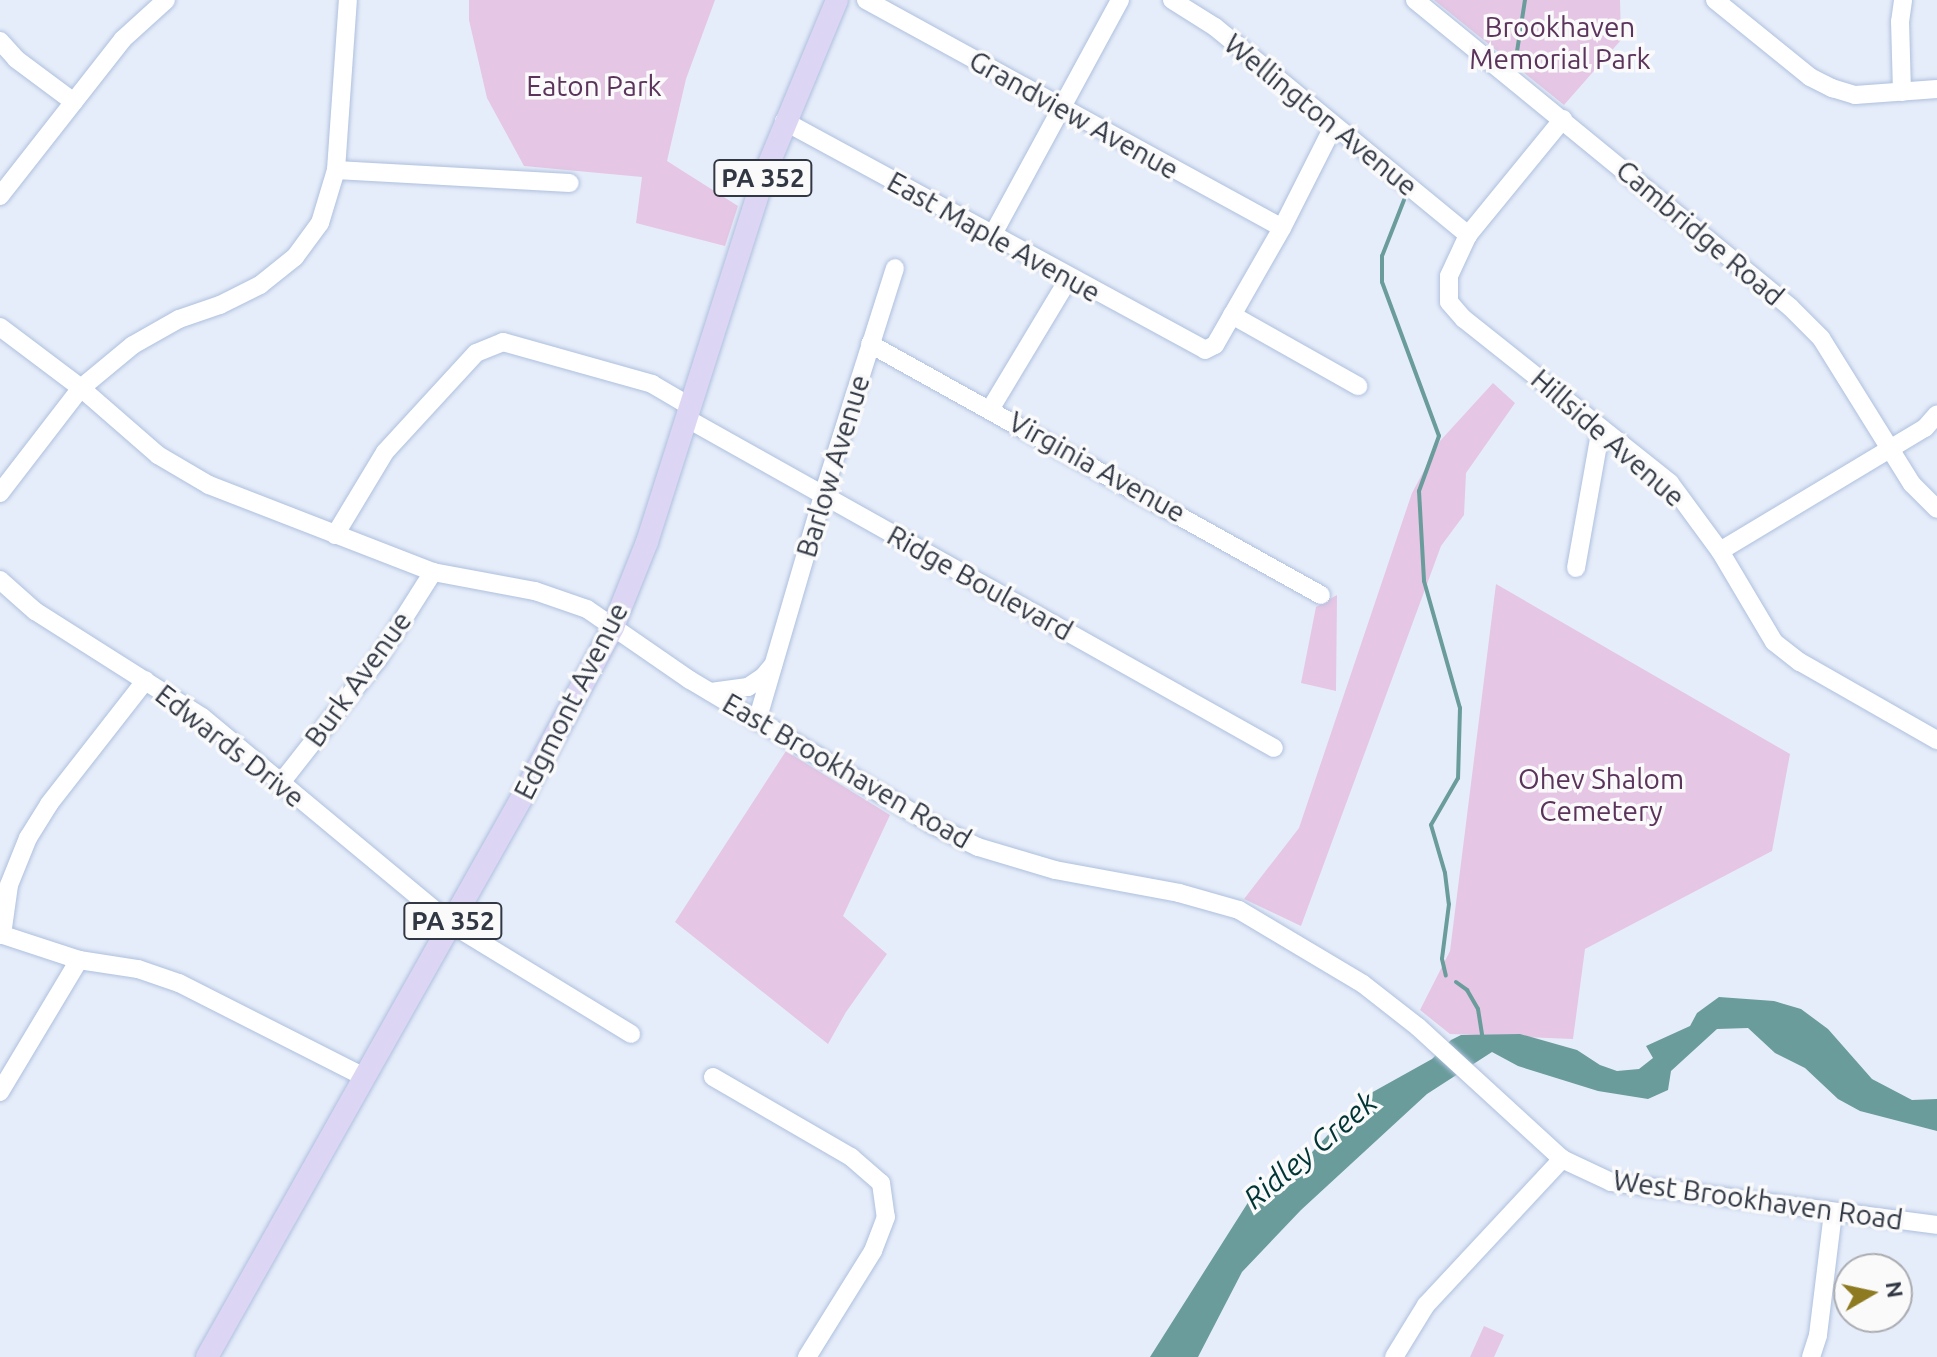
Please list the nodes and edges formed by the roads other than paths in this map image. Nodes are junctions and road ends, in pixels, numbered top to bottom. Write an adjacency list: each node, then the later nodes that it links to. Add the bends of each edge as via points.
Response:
1 (166, 0): 13 (street, via 123,39)
2 (348, 0): 18 (street)
3 (837, 0): 16 (main road, Edgmont Avenue / PA 352)
4 (866, 0): 14 (street, Grandview Avenue)
5 (1120, 0): 14 (street)
6 (1172, 0): 17 (street, Wellington Avenue, via 1215,27)
7 (1415, 0): 15 (street, Cambridge Road)
8 (1715, 0): 12 (street, via 1820,83 1855,95)
9 (1903, 0): 12 (street)
10 (0, 41): 13 (street)
11 (1937, 89): 12 (street)
12 (1902, 92)
13 (74, 102): 20 (street)
14 (1059, 108): 21 (street, Grandview Avenue); 22 (street)
15 (1563, 119): 23 (street); 35 (street, Cambridge Road, via 1821,338)
16 (784, 121): 22 (street, East Maple Avenue); 32 (main road, Edgmont Avenue / PA 352)
17 (1334, 125): 21 (street); 23 (street, Wellington Avenue)
18 (336, 170): 19 (street); 30 (street, via 320,223 295,257 260,285 133,345)
19 (570, 183)
20 (0, 196)
21 (1282, 228): 26 (street)
22 (993, 234): 25 (street, East Maple Avenue)
23 (1468, 235): 34 (street, Hillside Avenue, via 1455,259 1447,295 1464,319)
24 (895, 268): 28 (street, Barlow Avenue)
25 (1069, 278): 26 (street, East Maple Avenue, via 1205,350 1215,345); 31 (street)
26 (1232, 315): 29 (street)
27 (0, 327): 30 (street)
28 (870, 344): 31 (street, Virginia Avenue); 37 (street, Barlow Avenue)
29 (1358, 386)
30 (81, 388): 36 (street); 39 (street, via 158,455 209,485)
31 (991, 408): 44 (street, Virginia Avenue)
32 (689, 412): 37 (street, Ridge Boulevard); 39 (street, Ridge Boulevard, via 652,384 503,342 476,353 385,452); 45 (main road, Edgmont Avenue / PA 352)
33 (1937, 414): 35 (street, via 1925,428)
34 (1601, 428): 40 (street, Hillside Avenue, via 1670,483); 41 (street)
35 (1889, 447): 38 (street, Cambridge Road, via 1912,484); 40 (street)
36 (0, 493)
37 (823, 495): 46 (street, Barlow Avenue); 51 (street, Ridge Boulevard)
38 (1937, 509)
39 (335, 535): 42 (street)
40 (1720, 551): 50 (street, Hillside Avenue, via 1774,642)
41 (1576, 568)
42 (433, 572): 45 (street, via 551,595 587,609); 52 (street, Burk Avenue, via 378,659)
43 (0, 580): 47 (street, Edwards Drive, via 35,611)
44 (1321, 595)
45 (613, 627): 48 (street, East Brookhaven Road); 53 (main road, Edgmont Avenue / PA 352)
46 (773, 665): 48 (street, via 748,687); 49 (street, Barlow Avenue)
47 (146, 680): 52 (street, Edwards Drive, via 202,717); 54 (street, via 28,838 9,885)
48 (711, 692): 49 (street, East Brookhaven Road)
49 (757, 721): 59 (street, East Brookhaven Road, via 978,847 1055,870 1239,910 1363,984)
50 (1937, 740)
51 (1274, 748)
52 (280, 784): 53 (street, Edwards Drive)
53 (451, 924): 56 (street, Edwards Drive); 57 (main road, Edgmont Avenue / PA 352)
54 (1, 934): 55 (street)
55 (79, 960): 57 (street, via 138,969 179,983); 60 (street)
56 (631, 1034)
57 (362, 1076): 64 (main road, Edgmont Avenue / PA 352)
58 (713, 1077): 65 (street, via 851,1157 881,1183 886,1217 873,1251)
59 (1471, 1077): 61 (street, West Brookhaven Road)
60 (0, 1092)
61 (1562, 1159): 62 (street, West Brookhaven Road, via 1611,1182); 66 (street, via 1426,1305)
62 (1833, 1213): 63 (street, West Brookhaven Road); 67 (street)
63 (1937, 1225)
64 (207, 1357)
65 (807, 1357)
66 (1394, 1357)
67 (1811, 1357)

